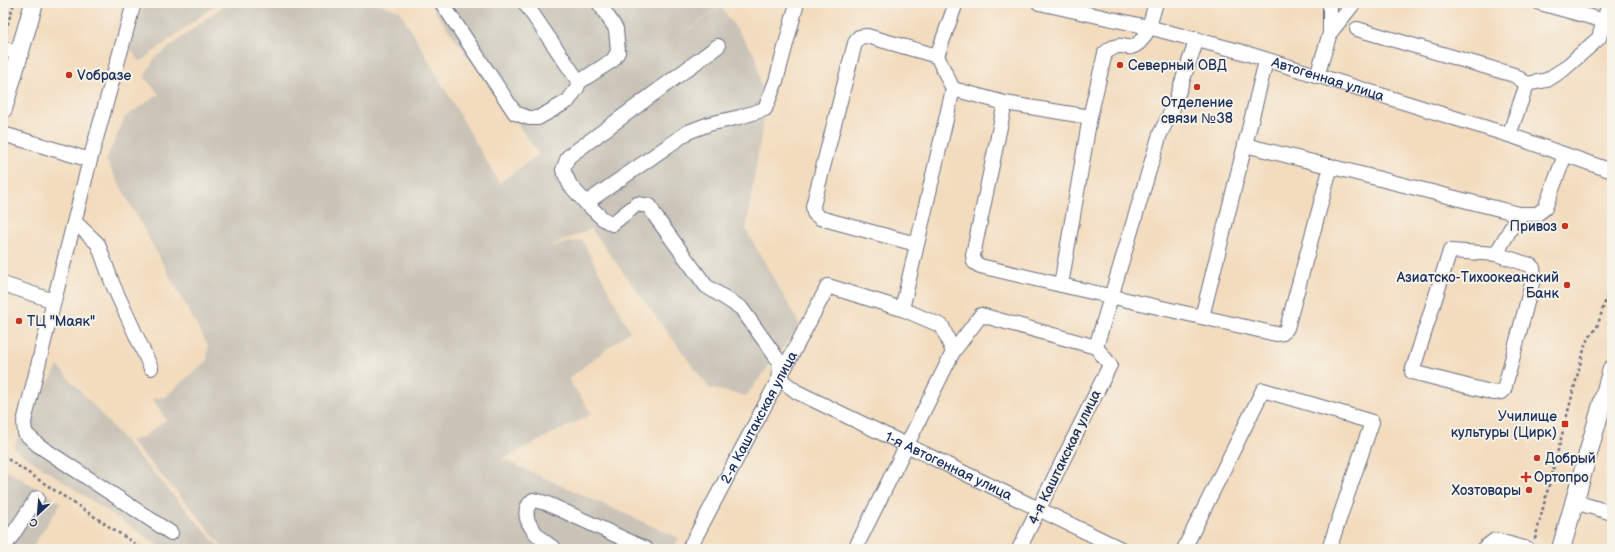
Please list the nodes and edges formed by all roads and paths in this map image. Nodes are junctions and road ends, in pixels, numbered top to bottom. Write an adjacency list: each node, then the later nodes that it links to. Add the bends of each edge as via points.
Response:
1 (14, 3): 19 (path)
2 (34, 3): 22 (main road)
3 (134, 3): 36 (street)
4 (442, 3): 26 (street, via 515,113 538,118 568,101)
5 (525, 3): 26 (street)
6 (599, 3): 26 (street, via 616,29 618,52 613,60)
7 (797, 3): 39 (street, via 776,81 765,109 688,132)
8 (956, 3): 23 (street)
9 (1040, 3): 16 (street, Автогенная улица)
10 (1156, 3): 16 (street)
11 (1330, 3): 18 (street)
12 (1354, 3): 18 (street)
13 (1540, 3): 15 (street)
14 (1609, 3): 15 (street)
15 (1608, 22): 27 (street, via 1599,38 1564,69 1547,80)
16 (1148, 27): 20 (street, Автогенная улица); 31 (street, via 1141,42 1130,48 1114,47 1105,53)
17 (1357, 29): 27 (street, via 1514,75)
18 (1330, 32): 25 (street)
19 (3, 38)
20 (1197, 39): 24 (street, Автогенная улица); 47 (street, via 1173,108 1160,134)
21 (718, 46): 39 (street, via 568,157 563,170 570,185)
22 (11, 51): 30 (main road)
23 (937, 56): 28 (street); 42 (street, via 867,36 859,37 855,43 813,206 814,213 820,218)
24 (1266, 61): 25 (street, Автогенная улица); 34 (street)
25 (1317, 76): 33 (street, Автогенная улица)
26 (579, 82)
27 (1527, 84): 33 (street)
28 (953, 89): 29 (street); 42 (street)
29 (1006, 103): 31 (street); 46 (street, via 973,255 974,262 980,266)
30 (3, 109)
31 (1090, 117): 46 (street)
32 (3, 134): 36 (street)
33 (1509, 135): 35 (street, Автогенная улица)
34 (1245, 145): 37 (street); 50 (street)
35 (1565, 155): 38 (street, Автогенная улица); 40 (street, via 1545,208 1537,214)
36 (90, 160): 41 (street)
37 (1331, 166): 40 (street); 50 (street, via 1286,331 1276,334)
38 (1612, 171)
39 (586, 203): 55 (street, via 612,224 637,204 650,206 706,286 741,308 779,361)
40 (1519, 214): 43 (street)
41 (75, 222): 48 (street); 53 (street, via 98,244 113,285)
42 (916, 244): 49 (street)
43 (1496, 254): 43 (street, via 1527,264 1534,272 1504,390 1494,393 1412,372 1450,251)
44 (1612, 280): 63 (path, via 1597,327 1586,342)
45 (3, 284): 48 (street)
46 (1061, 286): 47 (street)
47 (1111, 297): 50 (street); 51 (street)
48 (54, 301): 62 (street, via 24,422 25,433 38,445)
49 (902, 309): 52 (street, via 942,326); 55 (street, 2-я Каштакская улица, via 828,286)
50 (1202, 317)
51 (1096, 347): 52 (street, via 981,315); 60 (street, 4-я Каштакская улица, via 1110,366)
52 (953, 352): 56 (street)
53 (150, 368)
54 (1612, 369): 59 (main road)
55 (780, 379): 56 (street, 1-я Автогенная улица, via 797,392); 68 (street, 2-я Каштакская улица)
56 (906, 444): 60 (street, 1-я Автогенная улица); 69 (street)
57 (3, 456): 65 (path)
58 (37, 498): 64 (street)
59 (1575, 502): 61 (street); 75 (main road)
60 (1039, 510): 70 (street, 4-я Каштакская улица); 71 (street, 1-я Автогенная улица)
61 (1612, 512)
62 (171, 533)
63 (1531, 545): 74 (street, via 1495,540)
64 (3, 549)
65 (143, 549)
66 (555, 549): 67 (street, via 544,543 527,521 525,512 533,500 546,503)
67 (646, 549)
68 (690, 549)
69 (855, 549)
70 (1019, 549)
71 (1120, 549)
72 (1184, 549): 73 (street, via 1263,390 1372,422)
73 (1329, 549)
74 (1483, 549)
75 (1561, 549)

